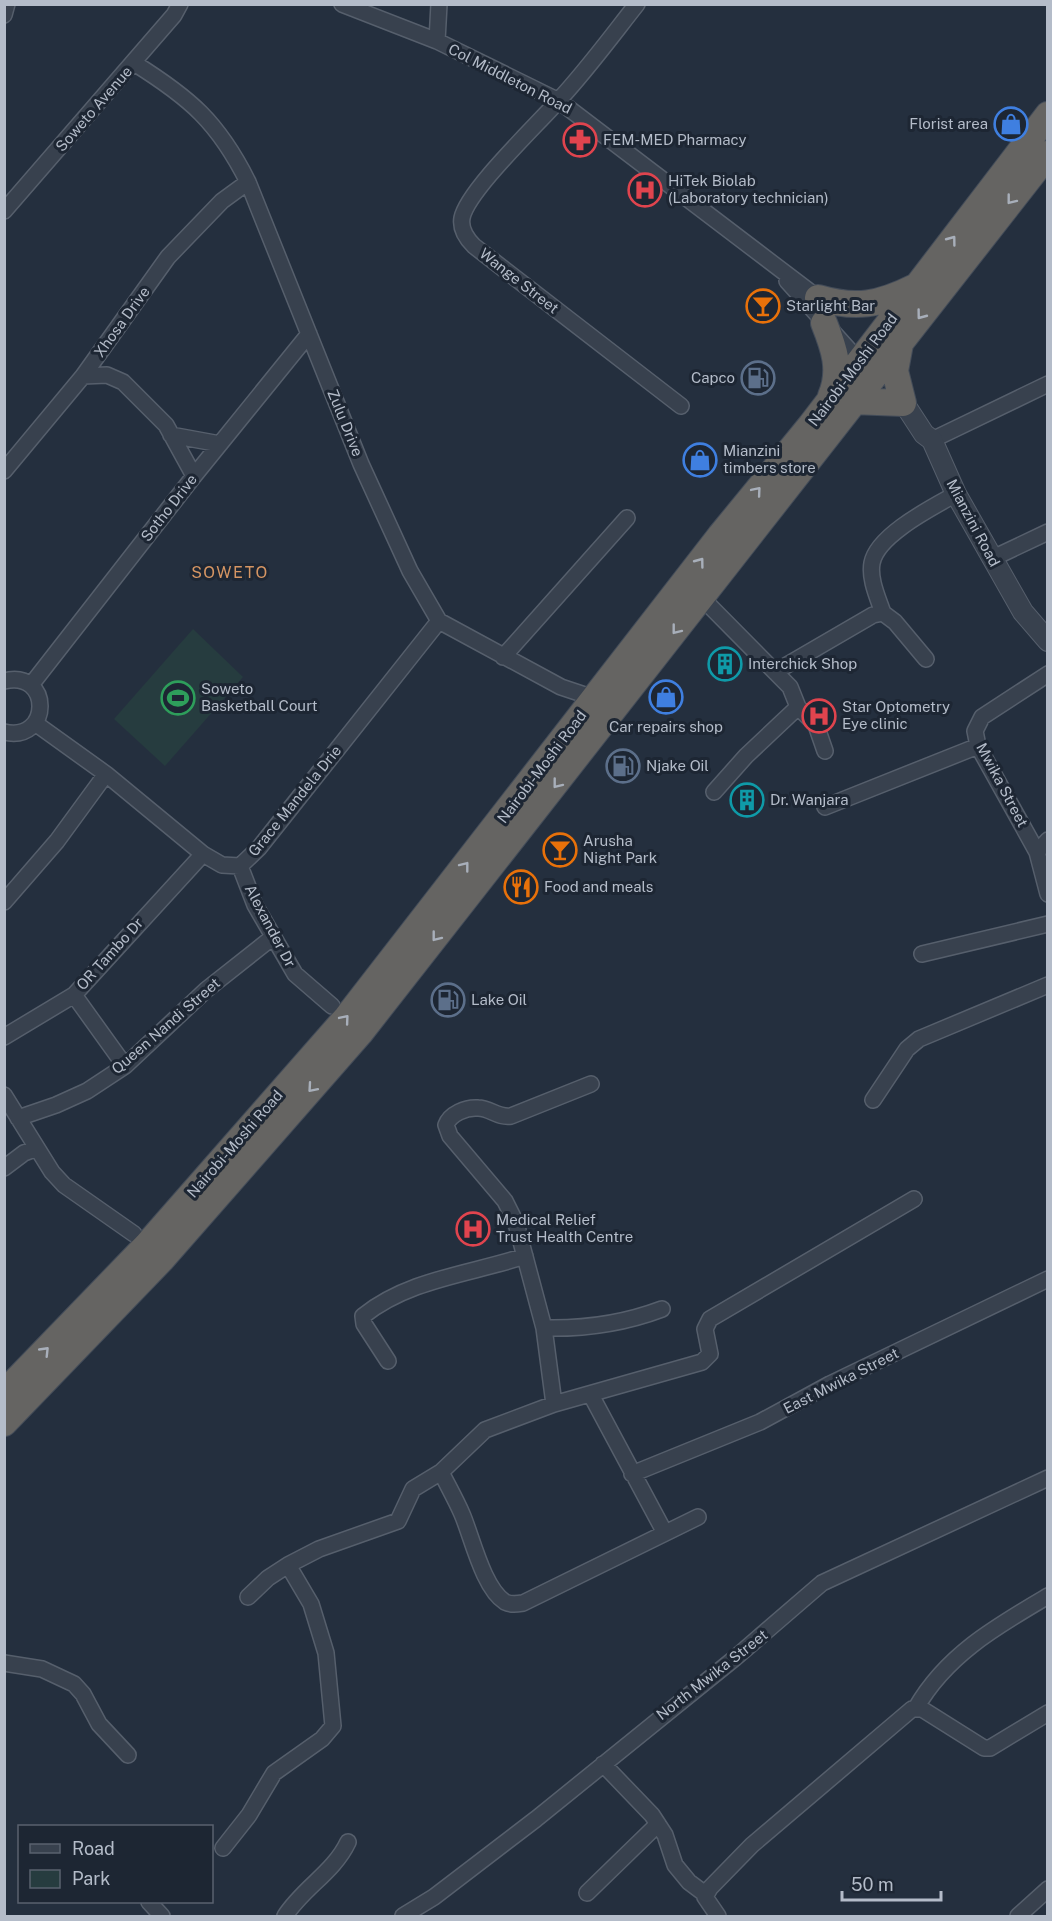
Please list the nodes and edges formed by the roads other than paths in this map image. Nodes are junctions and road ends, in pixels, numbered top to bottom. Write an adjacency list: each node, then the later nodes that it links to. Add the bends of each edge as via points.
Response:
1 (7, 4): 6 (street)
2 (180, 4): 8 (street, Soweto Avenue)
3 (342, 4): 7 (street, Col Middleton Road)
4 (440, 4): 7 (street)
5 (637, 4): 9 (street, Wange Street)
6 (4, 15)
7 (437, 41): 9 (street, Col Middleton Road)
8 (134, 63): 12 (street, Zulu Drive, via 163,81 217,128); 13 (street, Soweto Avenue)
9 (559, 101): 15 (street, Col Middleton Road, via 796,279); 24 (street, Wange Street, via 500,163 466,207 462,229 474,246)
10 (1047, 115): 14 (highway, Nairobi-Moshi Road, one-way to 10)
11 (1047, 154): 18 (highway, Nairobi-Moshi Road, one-way to 18)
12 (248, 182): 17 (street, Zulu Drive); 20 (street, Xhosa Drive, via 222,201 168,257)
13 (4, 211)
14 (916, 286): 15 (highway, via 868,305 840,304); 19 (highway, Nairobi-Moshi Road)
15 (808, 296): 16 (street, Col Middleton Road); 19 (street, Col Middleton Road)
16 (825, 322): 19 (street, Col Middleton Road); 22 (highway, via 837,365)
17 (309, 334): 27 (street, Sotho Drive); 36 (street, Zulu Drive, via 361,464 410,571)
18 (902, 341): 19 (highway, Nairobi-Moshi Road); 23 (highway, via 895,371)
19 (870, 364): 22 (highway, Nairobi-Moshi Road); 23 (street, Mianzini Road)
20 (83, 376): 25 (street, via 107,375 123,382 166,425); 28 (street, Xhosa Drive)
21 (1047, 384): 26 (street)
22 (841, 400): 23 (highway); 34 (highway, Nairobi-Moshi Road); 44 (highway, Nairobi-Moshi Road, one-way to 22)
23 (903, 404): 26 (street, Mianzini Road)
24 (681, 406)
25 (171, 435): 27 (street); 29 (street)
26 (932, 440): 30 (street, Mianzini Road)
27 (220, 444): 29 (street, Sotho Drive)
28 (4, 471)
29 (194, 476): 43 (street, Sotho Drive)
30 (956, 494): 33 (street, Mianzini Road); 35 (street, via 922,512 879,548 872,562 872,575)
31 (627, 518): 38 (street)
32 (1047, 532): 33 (street)
33 (991, 559): 37 (street, Mianzini Road, via 1023,612)
34 (701, 597): 40 (street); 83 (highway, Nairobi-Moshi Road, one-way to 83, via 360,1033 162,1259)
35 (883, 613): 39 (street); 40 (street, via 873,615)
36 (439, 621): 38 (street); 56 (street, Grace Mandela Drie, via 260,849)
37 (1047, 641)
38 (503, 657): 44 (street, via 561,687)
39 (926, 659)
40 (775, 672): 45 (street, via 790,687)
41 (1047, 674): 48 (street, Mwika Street, via 982,717 975,731)
42 (4, 681): 43 (street, via 15,679)
43 (31, 686): 46 (street, via 41,710)
44 (594, 698): 80 (highway, Nairobi-Moshi Road, one-way to 44, via 147,1245 347,1017)
45 (798, 707): 49 (street, via 816,725); 51 (street)
46 (35, 723): 47 (street, via 24,732); 50 (street, Grace Mandela Drie)
47 (4, 732)
48 (978, 746): 52 (street); 54 (street, Mwika Street)
49 (825, 751)
50 (106, 774): 55 (street, Grace Mandela Drie); 58 (street, via 57,841)
51 (714, 792)
52 (825, 807)
53 (1047, 840): 54 (street)
54 (1037, 852): 57 (street, Mwika Street)
55 (203, 854): 56 (street, Grace Mandela Drie, via 222,865); 63 (street, OR Tambo Dr)
56 (240, 866): 60 (street, Alexander Dr)
57 (1047, 894)
58 (4, 902)
59 (1047, 924): 61 (street)
60 (273, 937): 64 (street, Alexander Dr, via 295,974); 66 (street, Queen Nandi Street, via 206,990)
61 (922, 954)
62 (1047, 985): 69 (street, via 919,1039 907,1049)
63 (74, 995): 65 (street, OR Tambo Dr); 66 (street)
64 (332, 1006)
65 (4, 1037)
66 (125, 1066): 70 (street, Queen Nandi Street, via 66,1101)
67 (591, 1084): 75 (street, via 511,1116 502,1117 480,1108 454,1114 446,1125 450,1136 505,1201)
68 (4, 1095): 70 (street)
69 (873, 1100)
70 (18, 1118): 71 (street)
71 (37, 1148): 72 (street); 74 (street, via 64,1185)
72 (4, 1168)
73 (914, 1199): 81 (street, via 710,1319 705,1329 710,1354 702,1362)
74 (134, 1234)
75 (525, 1256): 78 (street); 79 (street, via 427,1283 376,1306 363,1316 364,1324)
76 (1047, 1279): 85 (street, East Mwika Street, via 760,1422)
77 (662, 1309): 78 (street, via 618,1322)
78 (544, 1328): 82 (street)
79 (388, 1361)
80 (4, 1393)
81 (591, 1395): 82 (street); 85 (street)
82 (554, 1404): 84 (street, via 485,1430)
83 (4, 1423)
84 (441, 1472): 88 (street, via 462,1512 485,1574 497,1594 514,1605); 89 (street, via 413,1489 402,1516 392,1525)
85 (632, 1474): 88 (street)
86 (1047, 1478): 96 (street, North Mwika Street, via 822,1583)
87 (698, 1517): 88 (street)
88 (665, 1533)
89 (288, 1565): 91 (street); 99 (street, via 310,1604 326,1653 333,1726 322,1739 274,1773)
90 (1047, 1596): 93 (street, via 977,1640 937,1677)
91 (248, 1597)
92 (4, 1663): 95 (street, via 42,1669 74,1684 99,1724)
93 (916, 1708): 94 (street, via 984,1748); 102 (street, via 752,1845)
94 (1047, 1713)
95 (128, 1755)
96 (603, 1764): 97 (street); 106 (street, North Mwika Street, via 484,1859)
97 (658, 1824): 101 (street); 102 (street, via 675,1864)
98 (348, 1842): 105 (street, via 333,1867 309,1887)
99 (223, 1848)
100 (1047, 1889): 108 (street)
101 (587, 1893)
102 (705, 1894): 107 (street)
103 (150, 1903): 104 (street)
104 (162, 1917)
105 (285, 1917)
106 (403, 1917)
107 (718, 1917)
108 (1018, 1917)

